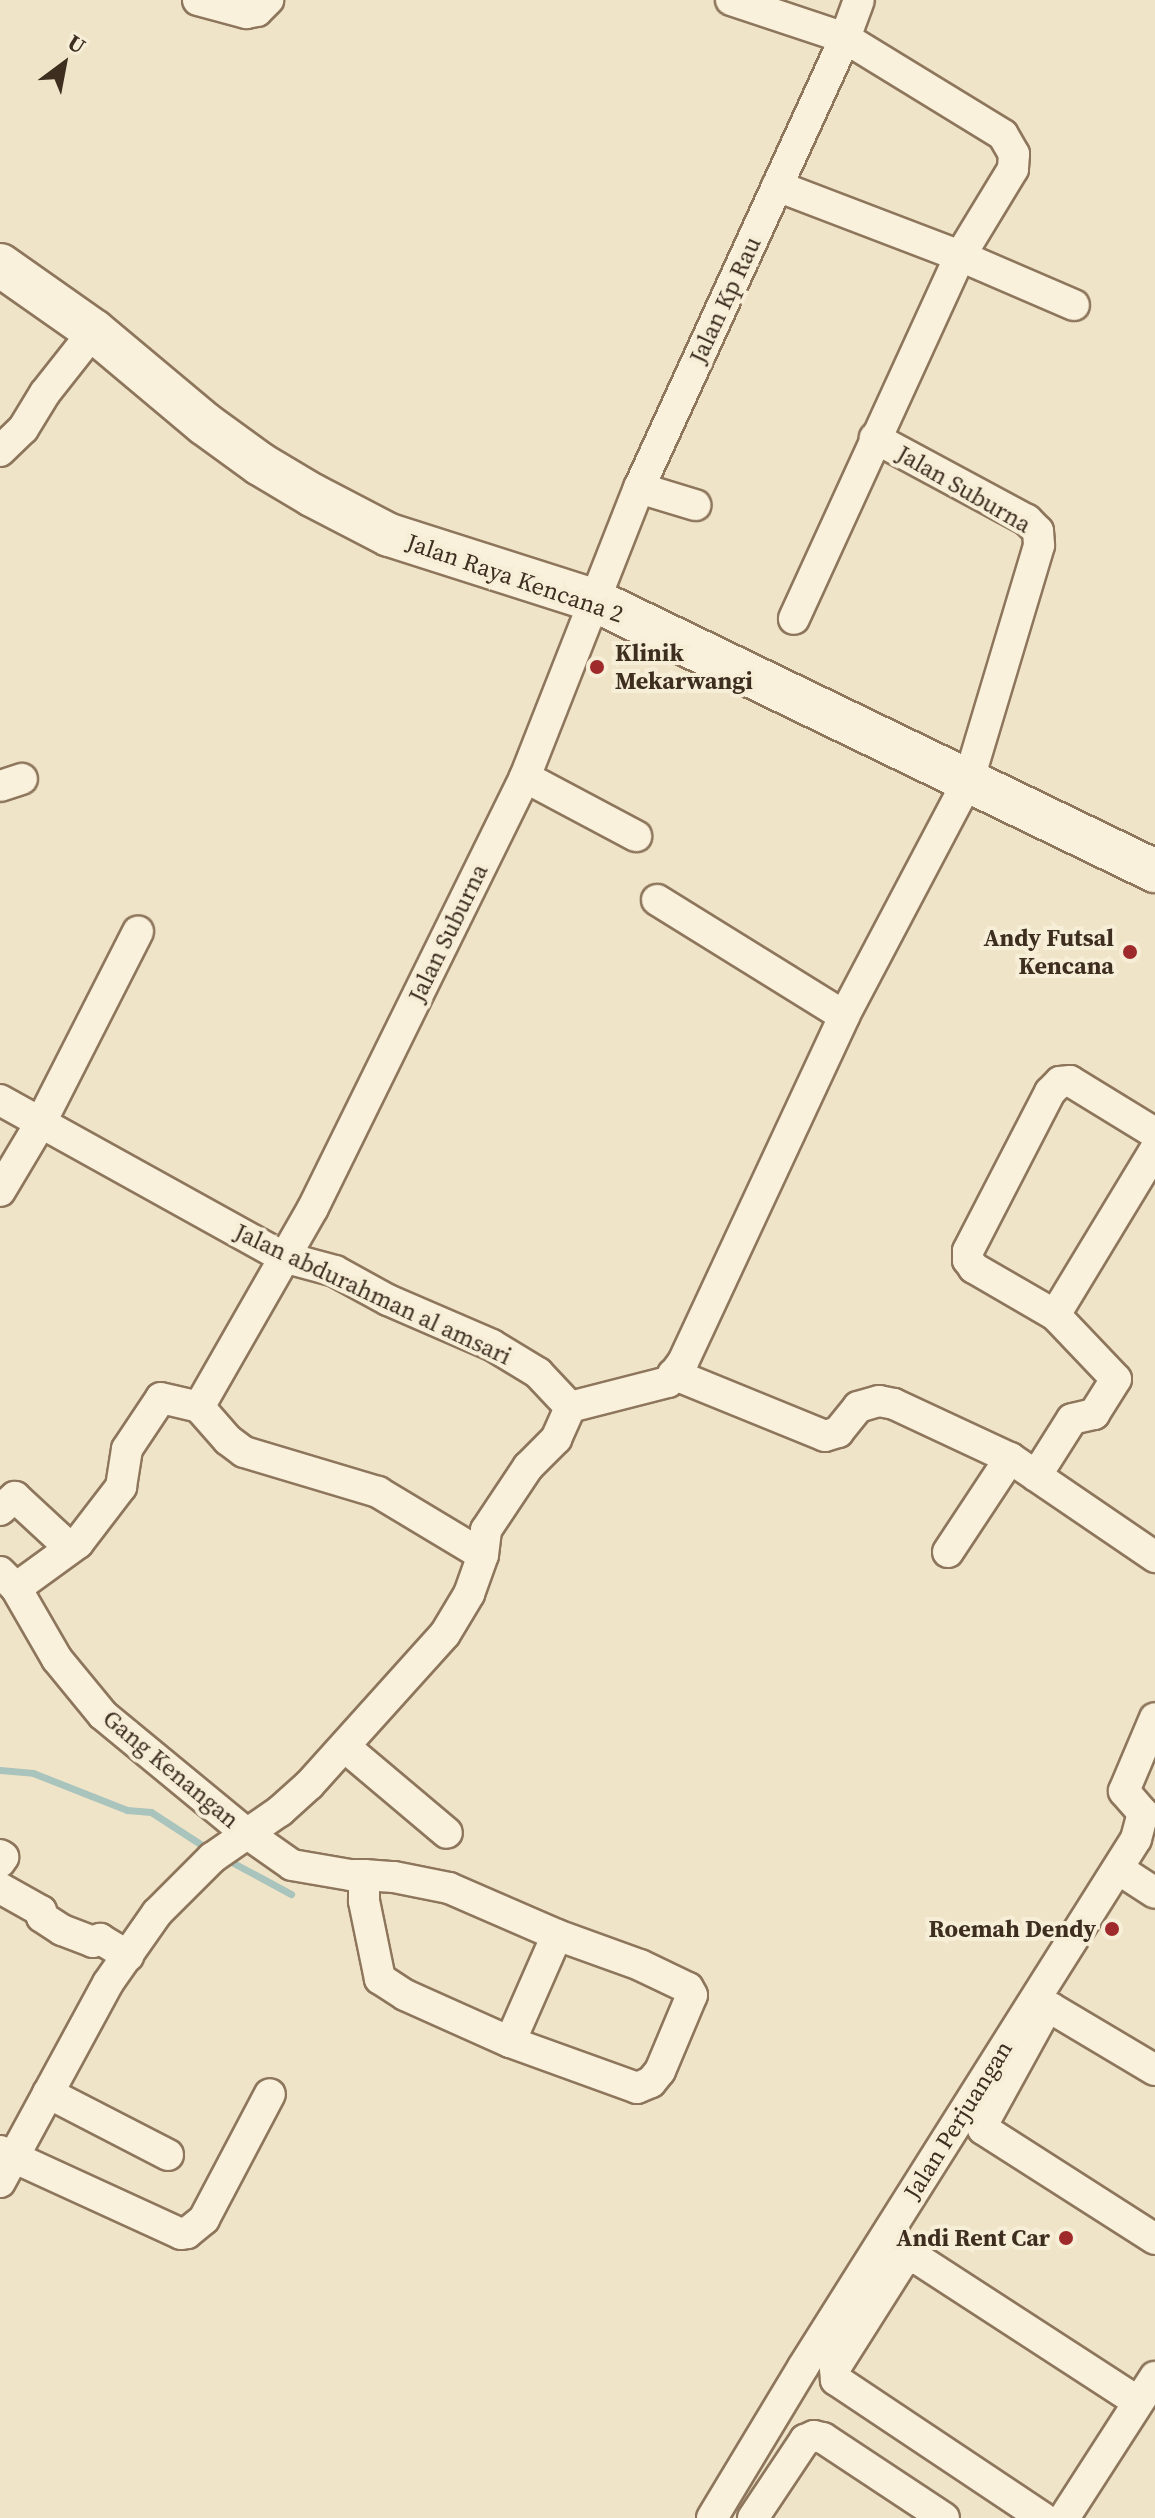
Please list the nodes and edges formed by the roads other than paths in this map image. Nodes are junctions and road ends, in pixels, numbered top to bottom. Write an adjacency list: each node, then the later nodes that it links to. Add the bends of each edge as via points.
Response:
1 (198, 0): 2 (street, via 246,13)
2 (268, 0)
3 (731, 0): 5 (street)
4 (859, 0): 5 (street, Jalan Kp Rau)
5 (845, 38): 6 (street, Jalan Kp Rau); 7 (street, via 1003,135 1014,154 1013,169)
6 (777, 186): 7 (street); 13 (street, Jalan Kp Rau)
7 (960, 256): 9 (street); 11 (street)
8 (0, 265): 10 (street, Jalan Raya Kencana 2)
9 (1074, 305)
10 (94, 331): 12 (street, via 23,429); 15 (street, Jalan Raya Kencana 2, via 205,424 312,495 389,535)
11 (875, 438): 16 (street); 18 (street, Jalan Suburna, via 1027,520 1038,531 1039,545)
12 (0, 451)
13 (639, 488): 14 (street); 15 (street, Jalan Kp Rau)
14 (695, 505)
15 (596, 601): 17 (street, Jalan Suburna); 18 (street, Jalan Raya Kencana 2)
16 (794, 619)
17 (525, 777): 19 (street); 29 (street, Jalan Suburna, via 313,1208)
18 (969, 779): 20 (street, Jalan Raya Kencana 2); 23 (street)
19 (636, 836)
20 (1154, 869)
21 (657, 900): 23 (street)
22 (138, 932): 25 (street)
23 (844, 1016): 31 (street)
24 (0, 1100): 25 (street, Jalan abdurahman al amsari)
25 (40, 1124): 28 (street); 29 (street, Jalan abdurahman al amsari)
26 (1155, 1133): 30 (street, via 1070,1081 1050,1092 968,1260)
27 (1155, 1150): 30 (street)
28 (0, 1191)
29 (283, 1257): 32 (street, Jalan Suburna); 33 (street, Jalan abdurahman al amsari, via 335,1271 492,1345 538,1373)
30 (1055, 1315): 35 (street, via 1116,1379 1094,1414 1072,1419)
31 (673, 1374): 33 (street, via 668,1382); 34 (street, via 825,1436 838,1432 858,1407 879,1401 894,1404)
32 (199, 1407): 37 (street, via 161,1398 127,1449 121,1487); 39 (street, via 244,1452 378,1492)
33 (570, 1407): 39 (street, via 556,1439 505,1498 486,1530)
34 (1010, 1458): 35 (street); 38 (street)
35 (1036, 1476): 40 (street)
36 (0, 1510): 37 (street, via 15,1497)
37 (70, 1548): 41 (street)
38 (948, 1552)
39 (483, 1555): 43 (street, via 469,1594 445,1634)
40 (1155, 1557)
41 (8, 1580): 45 (street, Gang Kenangan, via 57,1659 103,1715)
42 (1155, 1718): 63 (street, Jalan Perjuangan, via 1124,1791 1143,1813 1136,1839)
43 (345, 1747): 44 (street); 45 (street, via 280,1811)
44 (447, 1833)
45 (227, 1846): 49 (street, Gang Kenangan, via 292,1865); 53 (street, via 157,1913)
46 (0, 1855): 47 (street)
47 (0, 1862)
48 (1123, 1872): 51 (street)
49 (364, 1875): 52 (street, Gang Kenangan, via 449,1888); 54 (street, via 380,1979)
50 (0, 1888): 53 (street, via 62,1930 93,1942 100,1939)
51 (1155, 1893)
52 (557, 1935): 54 (street); 54 (street, Gang Kenangan, via 688,1988 692,1995 660,2071 637,2088)
53 (128, 1956): 56 (street)
54 (510, 2042)
55 (1155, 2070): 60 (street, via 1051,2008 983,2129)
56 (48, 2093): 58 (street); 59 (street)
57 (270, 2094): 59 (street, via 204,2219 187,2233)
58 (168, 2155)
59 (4, 2164)
60 (1155, 2239)
61 (1155, 2377): 62 (street)
62 (1138, 2402): 66 (street, via 918,2259 904,2259 835,2368 836,2380); 67 (street)
63 (712, 2518)
64 (753, 2518): 65 (street, via 805,2440 814,2436)
65 (944, 2518)
66 (1043, 2518)
67 (1064, 2518)

